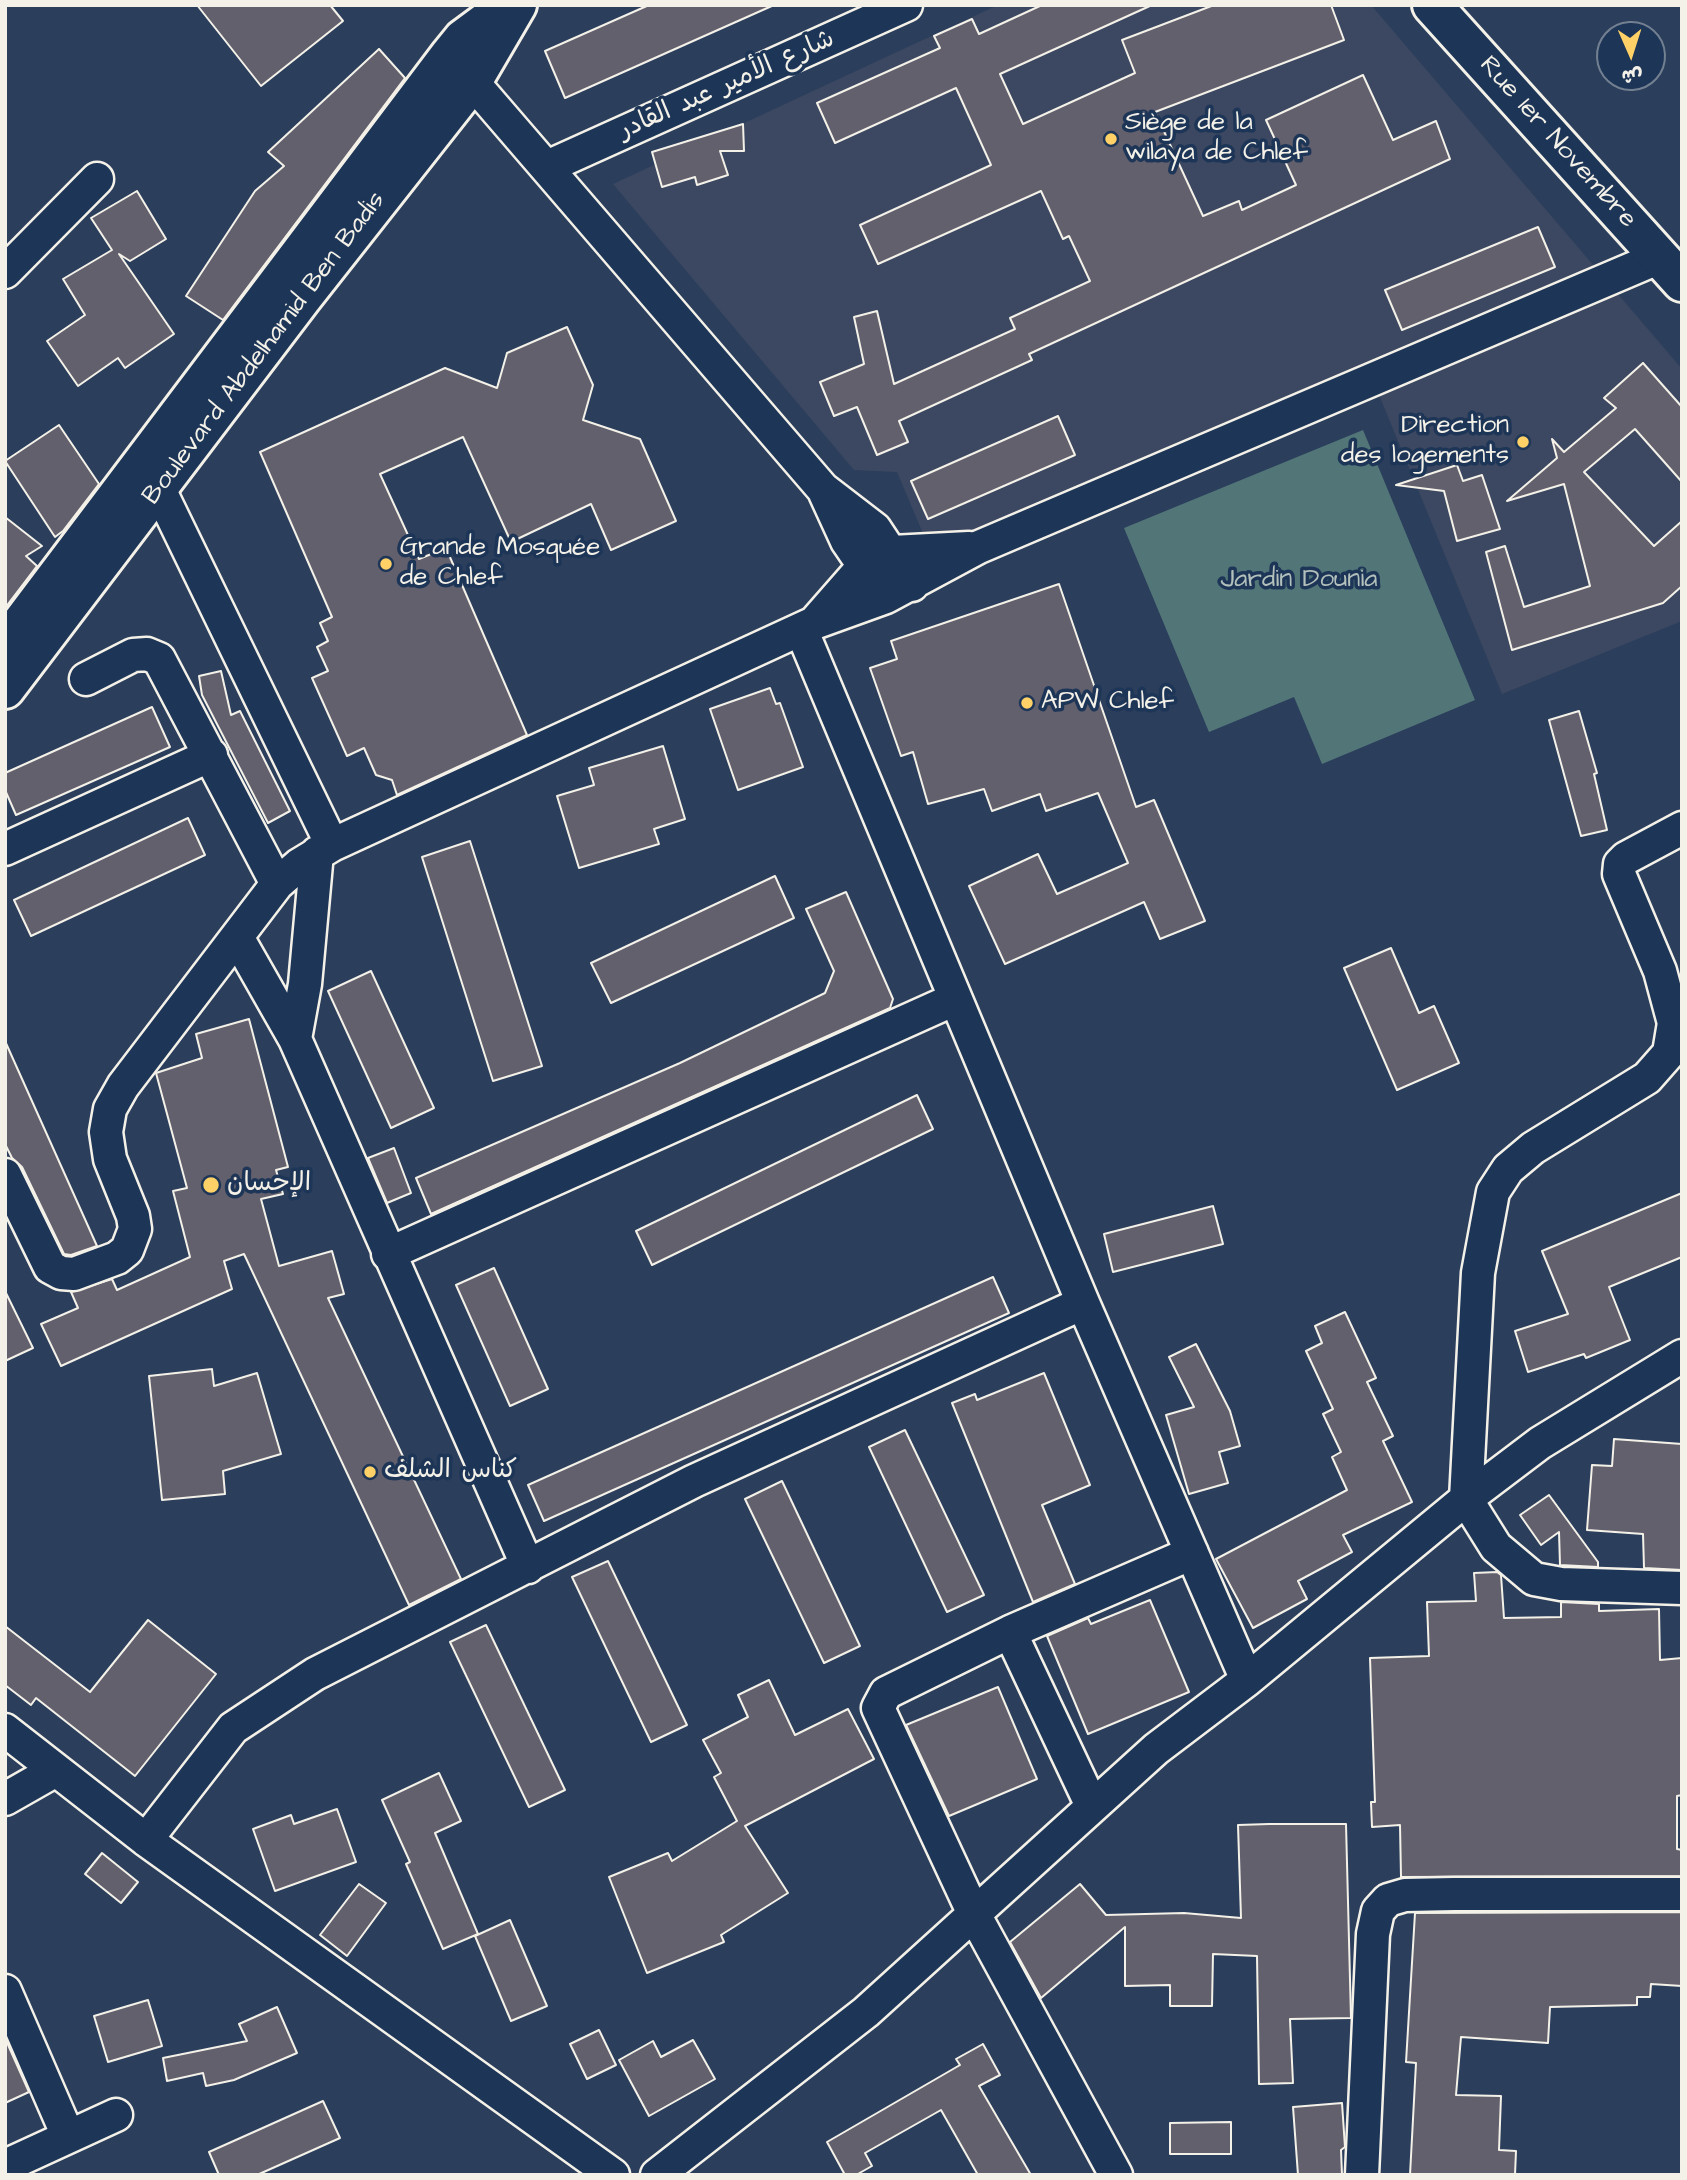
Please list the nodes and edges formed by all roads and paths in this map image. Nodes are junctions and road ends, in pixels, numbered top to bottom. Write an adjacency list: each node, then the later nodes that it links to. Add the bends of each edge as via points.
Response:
1 (509, 5): 5 (main road, Boulevard Abdelhamid Ben Badis, via 463,39)
2 (517, 5): 5 (main road, Boulevard Abdelhamid Ben Badis)
3 (906, 5): 6 (street, شارع الأمير عبد القادر)
4 (1432, 5): 8 (main road, Rue 1er Novembre)
5 (461, 69): 6 (street); 10 (main road, Boulevard Abdelhamid Ben Badis, via 342,246); 17 (main road, Boulevard Abdelhamid Ben Badis)
6 (547, 167): 11 (street)
7 (97, 179): 9 (street)
8 (1674, 262): 12 (street)
9 (5, 272)
10 (159, 489): 19 (main road, Boulevard Abdelhamid Ben Badis); 23 (street)
11 (823, 489): 13 (street, via 875,529); 14 (street)
12 (979, 547): 13 (street); 15 (street)
13 (892, 552): 14 (street); 15 (street)
14 (864, 566): 15 (street); 16 (street)
15 (899, 591): 16 (street)
16 (807, 626): 23 (street); 26 (street)
17 (5, 645)
18 (86, 678): 20 (street, via 133,655 159,659)
19 (5, 689)
20 (211, 755): 22 (street); 24 (street)
21 (1682, 828): 32 (street, via 1626,858 1619,874 1660,971 1674,1023 1669,1053 1647,1077 1533,1149 1508,1169 1493,1192 1478,1273)
22 (5, 849)
23 (325, 849): 24 (street); 27 (street)
24 (277, 884): 25 (street)
25 (237, 937): 27 (street); 28 (street, via 110,1108 106,1132 110,1159 135,1229 127,1250 74,1274 50,1267)
26 (955, 999): 29 (street); 30 (street)
27 (295, 1039): 29 (street)
28 (5, 1175)
29 (388, 1254): 34 (street)
30 (1083, 1303): 33 (street); 34 (street, via 694,1481)
31 (1682, 1356): 32 (street, via 1539,1443)
32 (1466, 1499): 35 (street, via 1496,1547 1534,1579); 37 (street)
33 (1192, 1553): 36 (street); 37 (street)
34 (528, 1567): 42 (street, via 391,1634 259,1708 233,1728)
35 (1682, 1588)
36 (1010, 1632): 41 (street); 44 (street, via 886,1693 878,1708)
37 (1247, 1680): 41 (street)
38 (5, 1730): 39 (street)
39 (56, 1770): 40 (street); 42 (street)
40 (5, 1799)
41 (1092, 1805): 44 (street)
42 (146, 1840): 49 (street)
43 (1682, 1894): 52 (street, via 1432,1894 1388,1900 1378,1912 1373,1934)
44 (974, 1914): 50 (street, via 866,2012); 51 (street)
45 (5, 1990): 47 (street)
46 (116, 2115): 47 (street)
47 (68, 2136): 48 (street)
48 (5, 2165)
49 (613, 2175)
50 (657, 2175)
51 (1116, 2175)
52 (1362, 2175)

